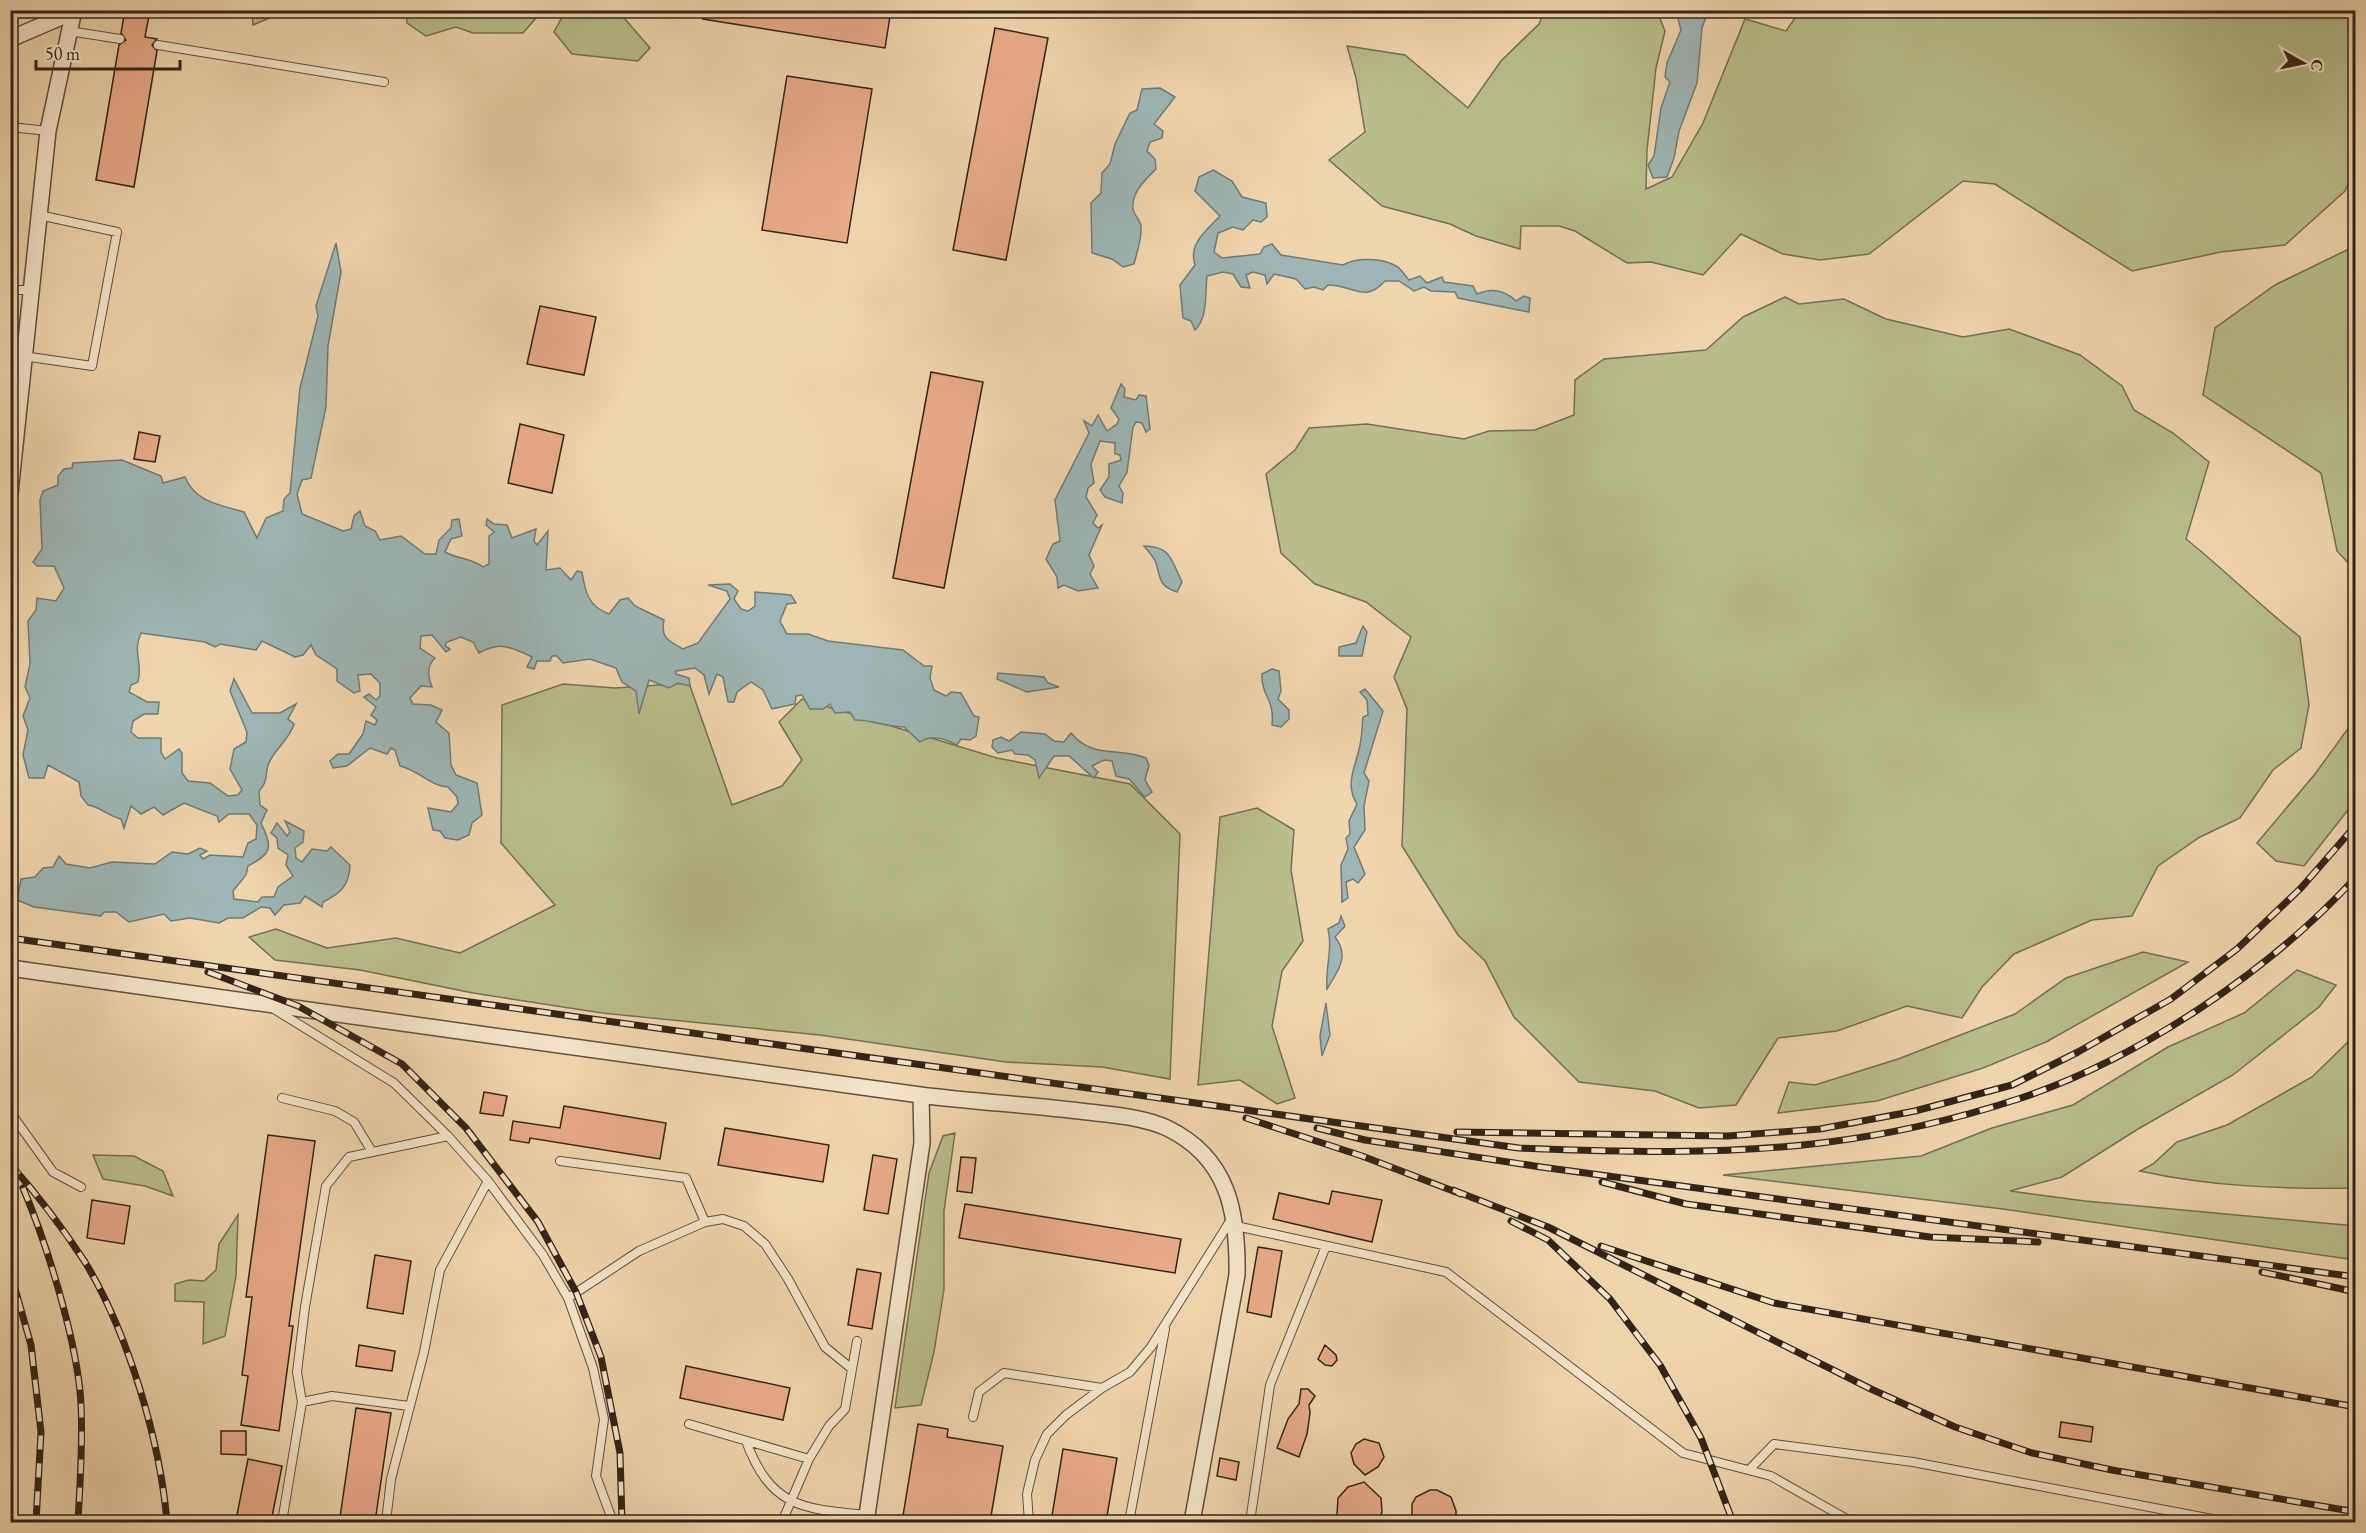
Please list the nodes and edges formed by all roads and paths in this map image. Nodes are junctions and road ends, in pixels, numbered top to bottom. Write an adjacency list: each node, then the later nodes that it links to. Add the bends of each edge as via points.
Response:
1 (74, 11): 2 (street); 3 (street)
2 (69, 31): 4 (lane); 8 (street)
3 (10, 39)
4 (120, 39)
5 (158, 45): 6 (lane)
6 (384, 82)
7 (10, 127): 8 (lane)
8 (48, 131): 9 (street)
9 (38, 215): 11 (street); 12 (lane, via 117,232 92,366)
10 (10, 290): 11 (lane)
11 (30, 290): 12 (street)
12 (23, 356): 13 (street)
13 (10, 493)
14 (10, 968): 15 (street)
15 (262, 1002): 16 (street); 19 (lane, via 394,1083)
16 (921, 1095): 24 (street, via 1120,1116 1164,1126 1197,1146 1229,1193); 40 (street, via 922,1143)
17 (282, 1098): 20 (lane, via 335,1111 354,1122)
18 (10, 1112): 23 (lane, via 53,1172)
19 (448, 1136): 20 (lane); 22 (lane)
20 (370, 1150): 32 (lane, via 349,1157 326,1186 304,1307 297,1372)
21 (560, 1161): 25 (lane, via 686,1178)
22 (488, 1181): 27 (lane, via 543,1256); 33 (lane, via 440,1270)
23 (81, 1187)
24 (1235, 1220): 26 (lane); 28 (lane); 47 (street, via 1238,1275)
25 (705, 1222): 27 (lane, via 639,1251); 30 (lane, via 723,1219 744,1226 765,1244 825,1347)
26 (1326, 1246): 38 (lane, via 1446,1272 1683,1453); 48 (lane, via 1270,1385)
27 (568, 1298): 43 (lane, via 593,1368 604,1419 596,1476)
28 (1165, 1326): 31 (lane, via 1130,1372); 46 (lane)
29 (857, 1341): 30 (lane)
30 (852, 1369): 37 (lane, via 845,1409)
31 (1102, 1388): 34 (lane, via 1004,1373 980,1392); 45 (lane, via 1066,1414 1047,1434 1035,1460 1027,1494)
32 (303, 1402): 33 (lane, via 332,1396); 41 (lane)
33 (409, 1407): 42 (lane, via 391,1479)
34 (972, 1417)
35 (689, 1425): 36 (lane)
36 (747, 1441): 37 (lane); 39 (lane, via 755,1464 770,1486)
37 (809, 1458): 39 (lane)
38 (1749, 1470): 49 (lane, via 1771,1476); 50 (lane, via 1773,1444 1913,1462)
39 (789, 1501): 40 (lane); 44 (lane)
40 (867, 1519)
41 (282, 1522)
42 (386, 1522)
43 (613, 1522)
44 (782, 1522)
45 (1029, 1522)
46 (1129, 1522)
47 (1192, 1522)
48 (1250, 1522)
49 (1852, 1522)
50 (2228, 1522)

